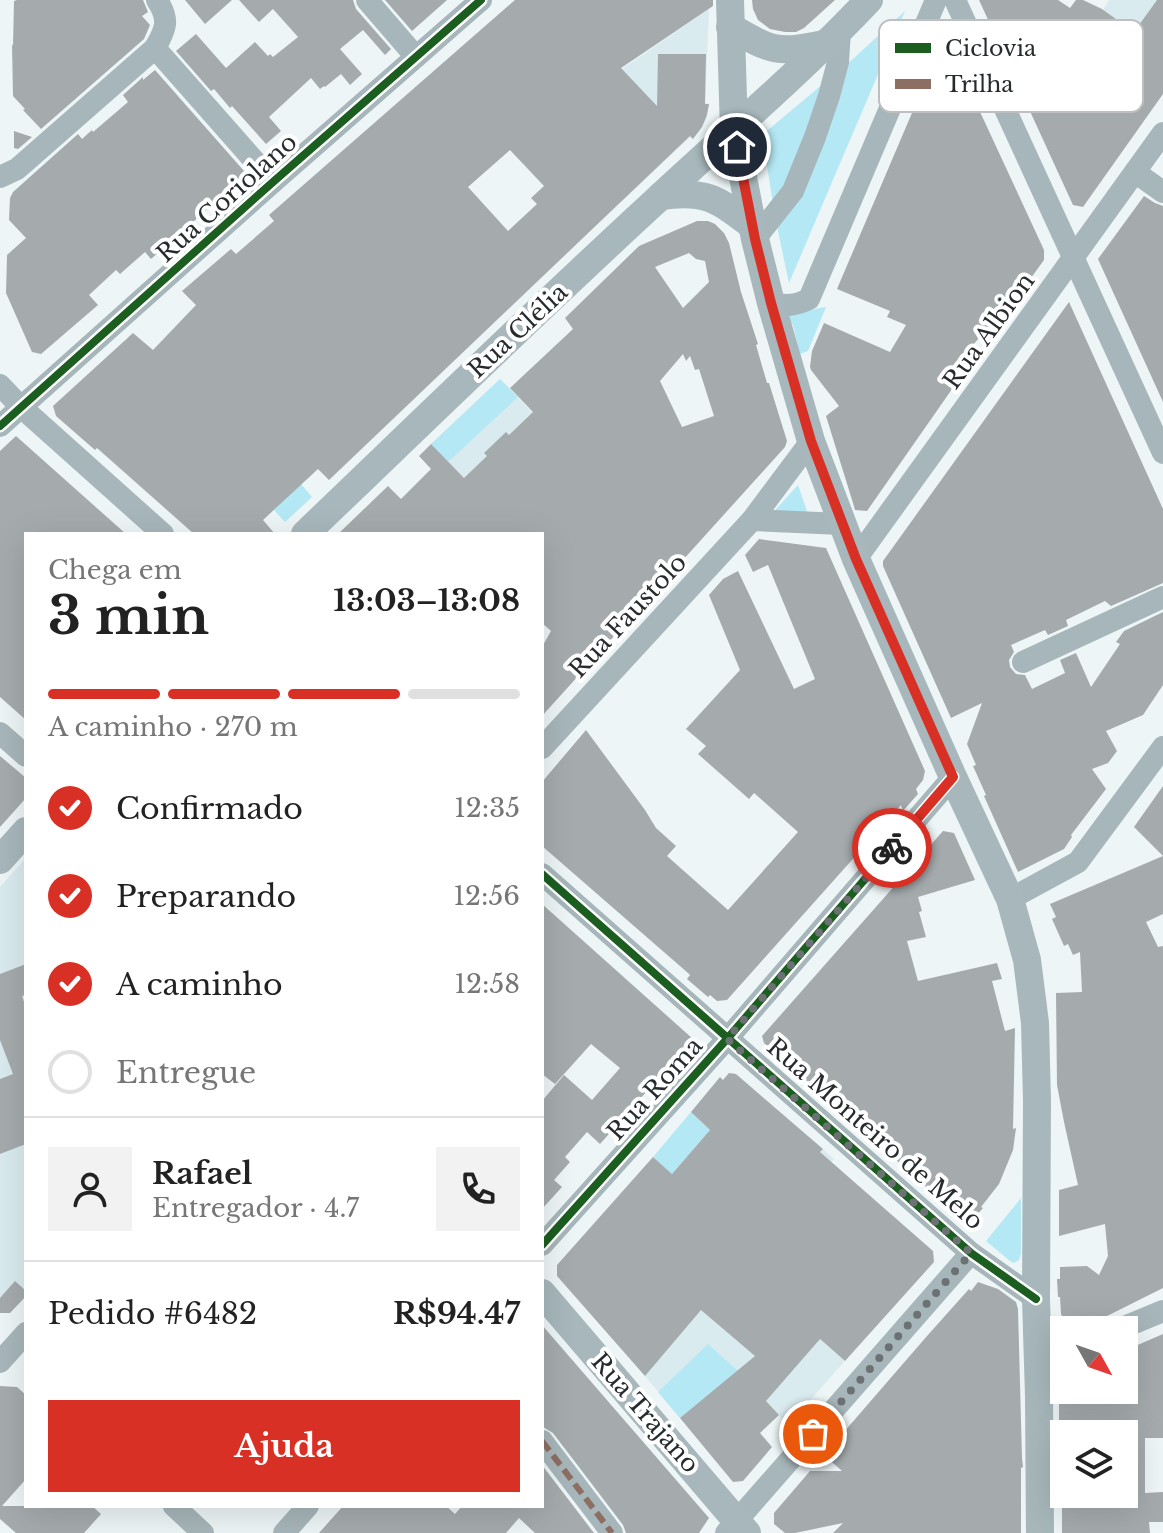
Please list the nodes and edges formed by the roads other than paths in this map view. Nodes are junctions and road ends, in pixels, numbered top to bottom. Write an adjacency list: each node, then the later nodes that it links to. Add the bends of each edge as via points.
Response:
1 (157, 0): 11 (street, via 166,20)
2 (367, 0): 12 (street)
3 (481, 0): 12 (street, Rua Coriolano)
4 (869, 0): 10 (main road, Rua Clélia)
5 (936, 0): 8 (street)
6 (955, 0): 9 (street)
7 (730, 14): 10 (main road, via 758,43 781,50); 15 (main road)
8 (928, 20)
9 (964, 20)
10 (832, 37): 15 (main road, Rua Clélia); 22 (street, via 837,67 815,137 793,191)
11 (155, 48): 18 (street, via 17,169); 19 (street)
12 (416, 57): 19 (street, Rua Coriolano)
13 (888, 112): 24 (street, via 809,299 797,305)
14 (1007, 112): 23 (street)
15 (734, 131): 21 (main road, Rua Clélia); 22 (main road)
16 (1163, 133): 17 (street, Rua Albion)
17 (1135, 172): 20 (street); 23 (street, Rua Albion)
18 (0, 177)
19 (273, 182): 26 (street, Rua Coriolano)
20 (1163, 192)
21 (661, 196): 22 (main road, via 706,196 729,208); 33 (main road, Rua Clélia)
22 (754, 232): 24 (main road)
23 (1074, 258): 29 (street); 34 (street, Rua Albion)
24 (771, 303): 28 (main road)
25 (0, 385): 26 (street)
26 (20, 406): 27 (street, Rua Coriolano); 32 (street)
27 (0, 426)
28 (811, 441): 30 (street, Rua Faustolo); 31 (main road)
29 (1163, 453)
30 (752, 520): 31 (street); 38 (street, Rua Faustolo)
31 (842, 524): 34 (main road)
32 (161, 532)
33 (307, 532)
34 (856, 559): 41 (main road)
35 (1163, 597): 36 (street)
36 (1023, 662)
37 (0, 733): 40 (street)
38 (544, 746)
39 (1163, 747): 45 (street, via 1078,862)
40 (24, 754)
41 (953, 777): 45 (main road); 46 (street, Rua Roma)
42 (24, 833): 43 (main road)
43 (0, 860)
44 (544, 876): 46 (street, Rua Monteiro de Melo)
45 (1010, 899): 50 (main road, via 1027,960 1035,1023)
46 (727, 1039): 47 (street, Rua Roma); 48 (street, Rua Monteiro de Melo)
47 (544, 1243)
48 (971, 1253): 50 (street, Rua Monteiro de Melo); 59 (street)
49 (544, 1295): 59 (main road, Rua Trajano)
50 (1036, 1299): 54 (main road)
51 (1163, 1311): 52 (street)
52 (1138, 1321)
53 (24, 1336): 55 (street)
54 (1050, 1350): 63 (main road, via 1039,1396)
55 (9, 1356)
56 (544, 1444): 62 (street)
57 (176, 1508): 60 (street)
58 (306, 1508): 61 (street)
59 (737, 1529)
60 (203, 1533)
61 (284, 1533)
62 (612, 1533)
63 (1040, 1533)

